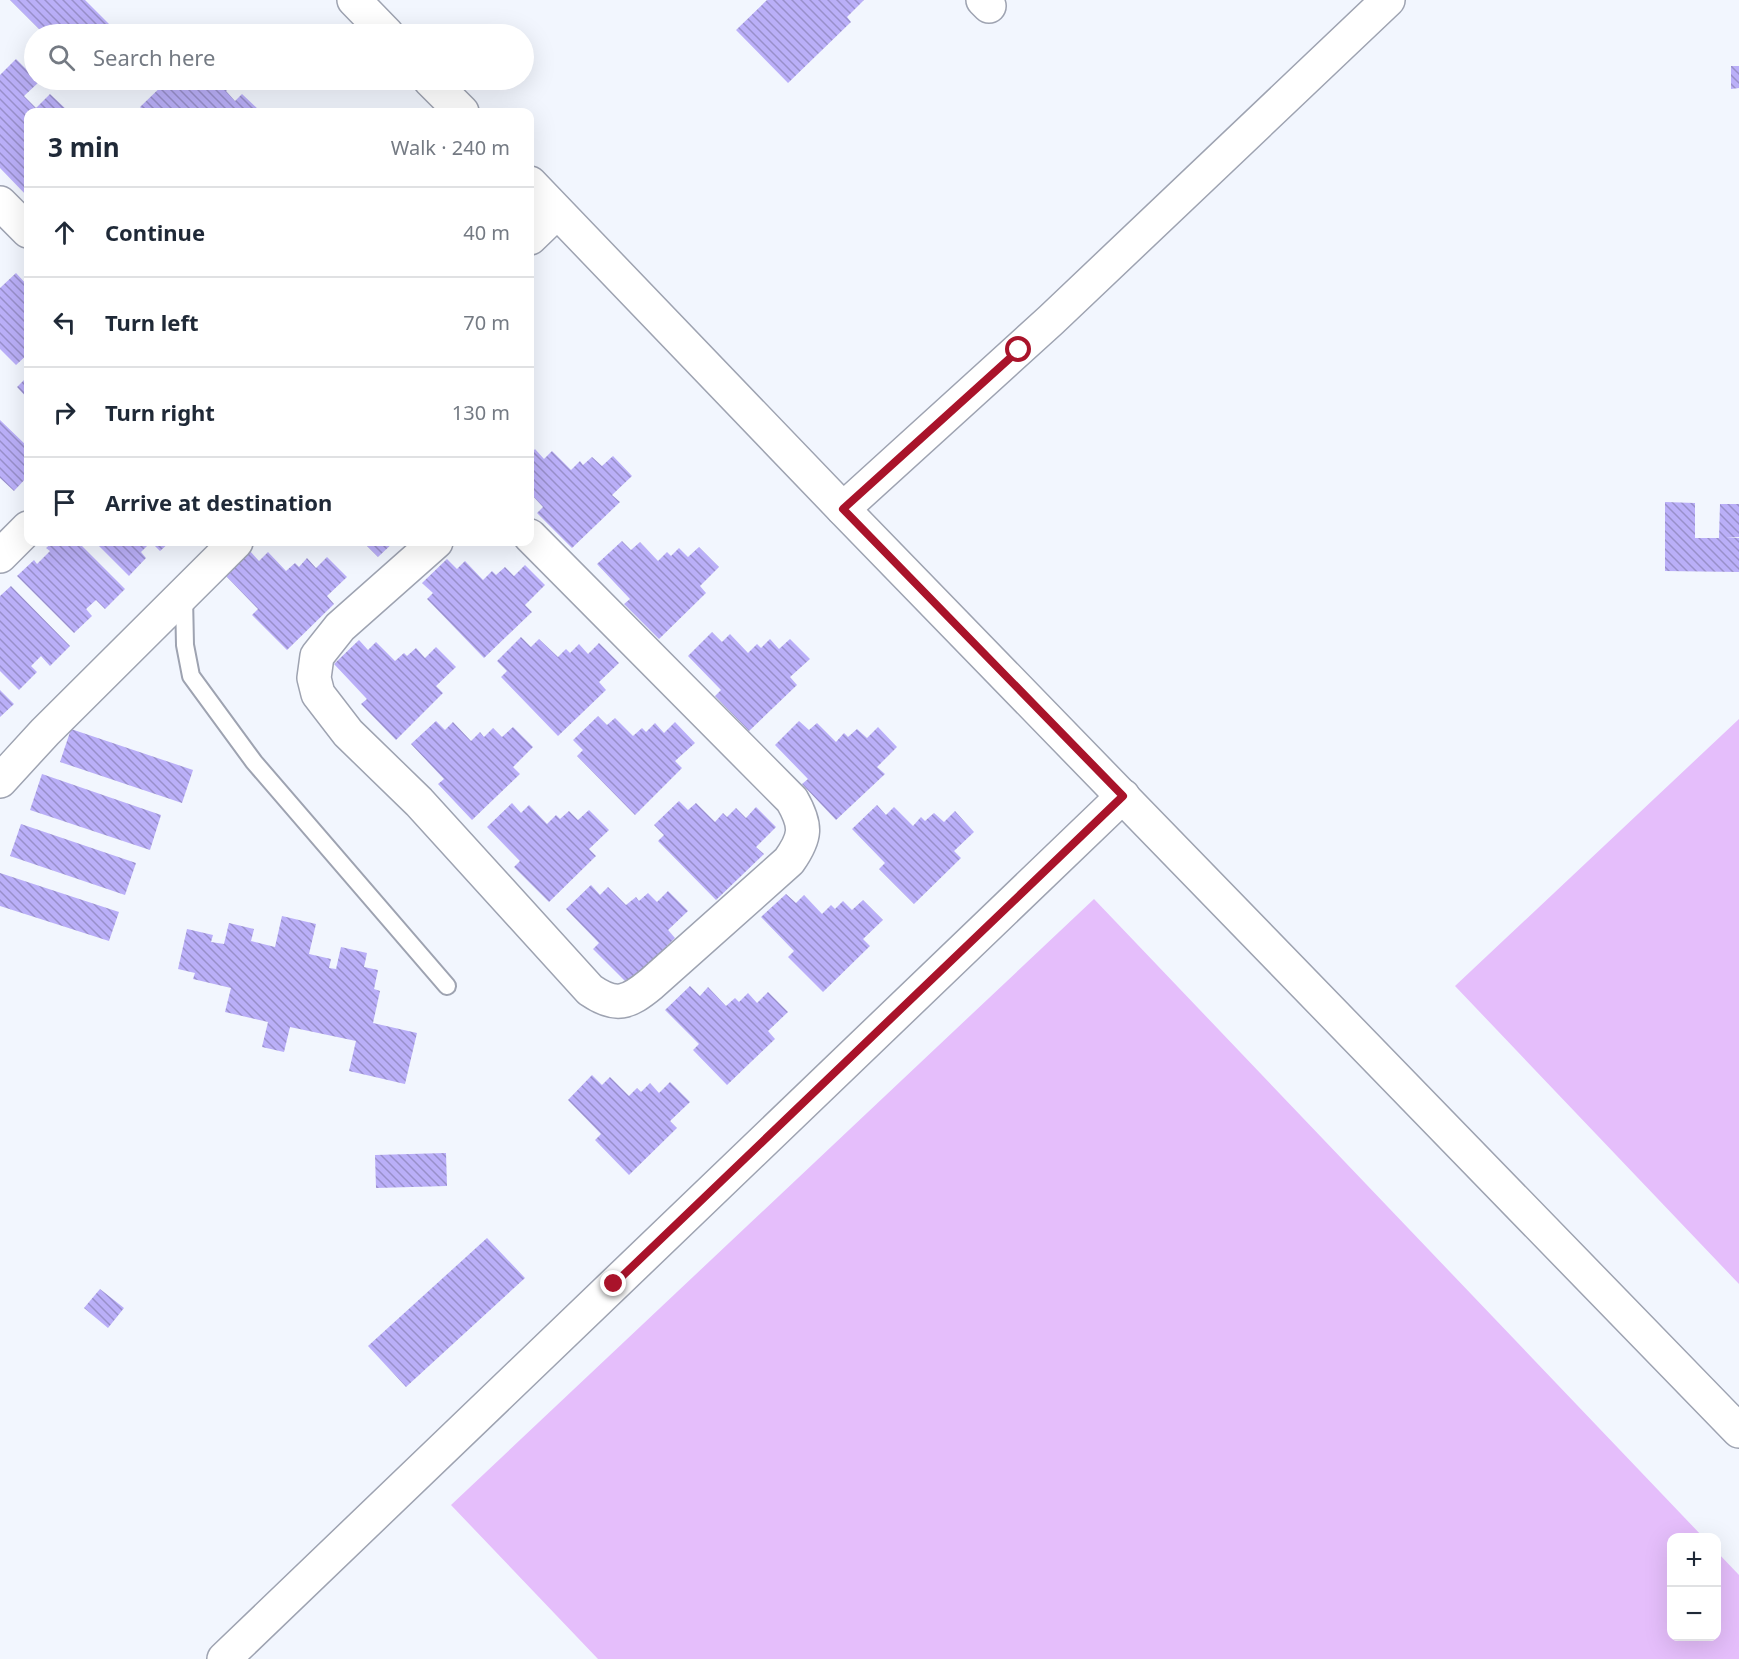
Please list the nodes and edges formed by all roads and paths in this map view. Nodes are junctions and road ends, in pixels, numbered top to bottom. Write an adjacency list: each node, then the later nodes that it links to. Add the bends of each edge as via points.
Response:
1 (354, 0): 3 (street)
2 (1388, 0): 11 (street, via 1051,320)
3 (377, 24)
4 (440, 90): 5 (street)
5 (458, 108)
6 (534, 187): 8 (street)
7 (0, 203): 9 (street)
8 (557, 212): 10 (street); 11 (street)
9 (24, 227)
10 (534, 234)
11 (843, 509): 19 (street)
12 (24, 532): 16 (street)
13 (534, 540): 15 (street, via 792,800 804,829 802,844 789,861 651,984 634,998 618,1003 590,990 420,802 348,733 318,694 314,678 317,656 340,627)
14 (232, 546): 17 (street)
15 (431, 546)
16 (0, 556)
17 (184, 593): 18 (street); 20 (lane, via 184,645 191,676 254,762)
18 (0, 781)
19 (1123, 796): 21 (street); 22 (street)
20 (447, 987)
21 (1739, 1431)
22 (224, 1659)

